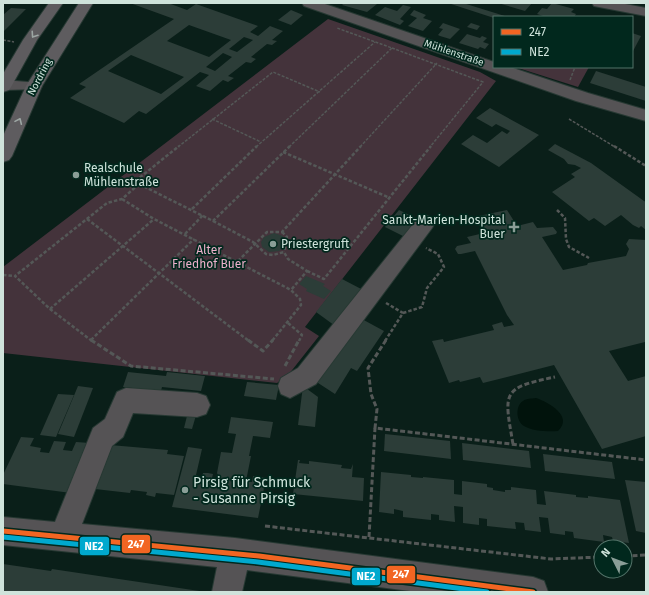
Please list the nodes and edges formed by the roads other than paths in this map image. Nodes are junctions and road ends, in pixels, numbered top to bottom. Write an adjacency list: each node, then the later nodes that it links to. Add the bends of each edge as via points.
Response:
1 (56, 3): 9 (main road, one-way to 9, via 30,40)
2 (86, 3): 10 (main road, Nordring)
3 (309, 3): 5 (street, Mühlenstraße)
4 (598, 3): 6 (street)
5 (337, 7): 7 (street, Mühlenstraße)
6 (646, 12)
7 (493, 66)
8 (498, 68): 11 (street, Mühlenstraße)
9 (3, 86): 10 (street)
10 (34, 86): 12 (main road, Nordring, one-way to 10)
11 (646, 116)
12 (3, 156)
13 (425, 223): 14 (street, via 307,376)
14 (284, 378)
15 (197, 406): 17 (street, via 126,400 114,428 102,437)
16 (3, 531): 17 (street)
17 (63, 537): 18 (street)
18 (235, 553): 19 (street); 20 (street)
19 (227, 592)
20 (533, 592)

